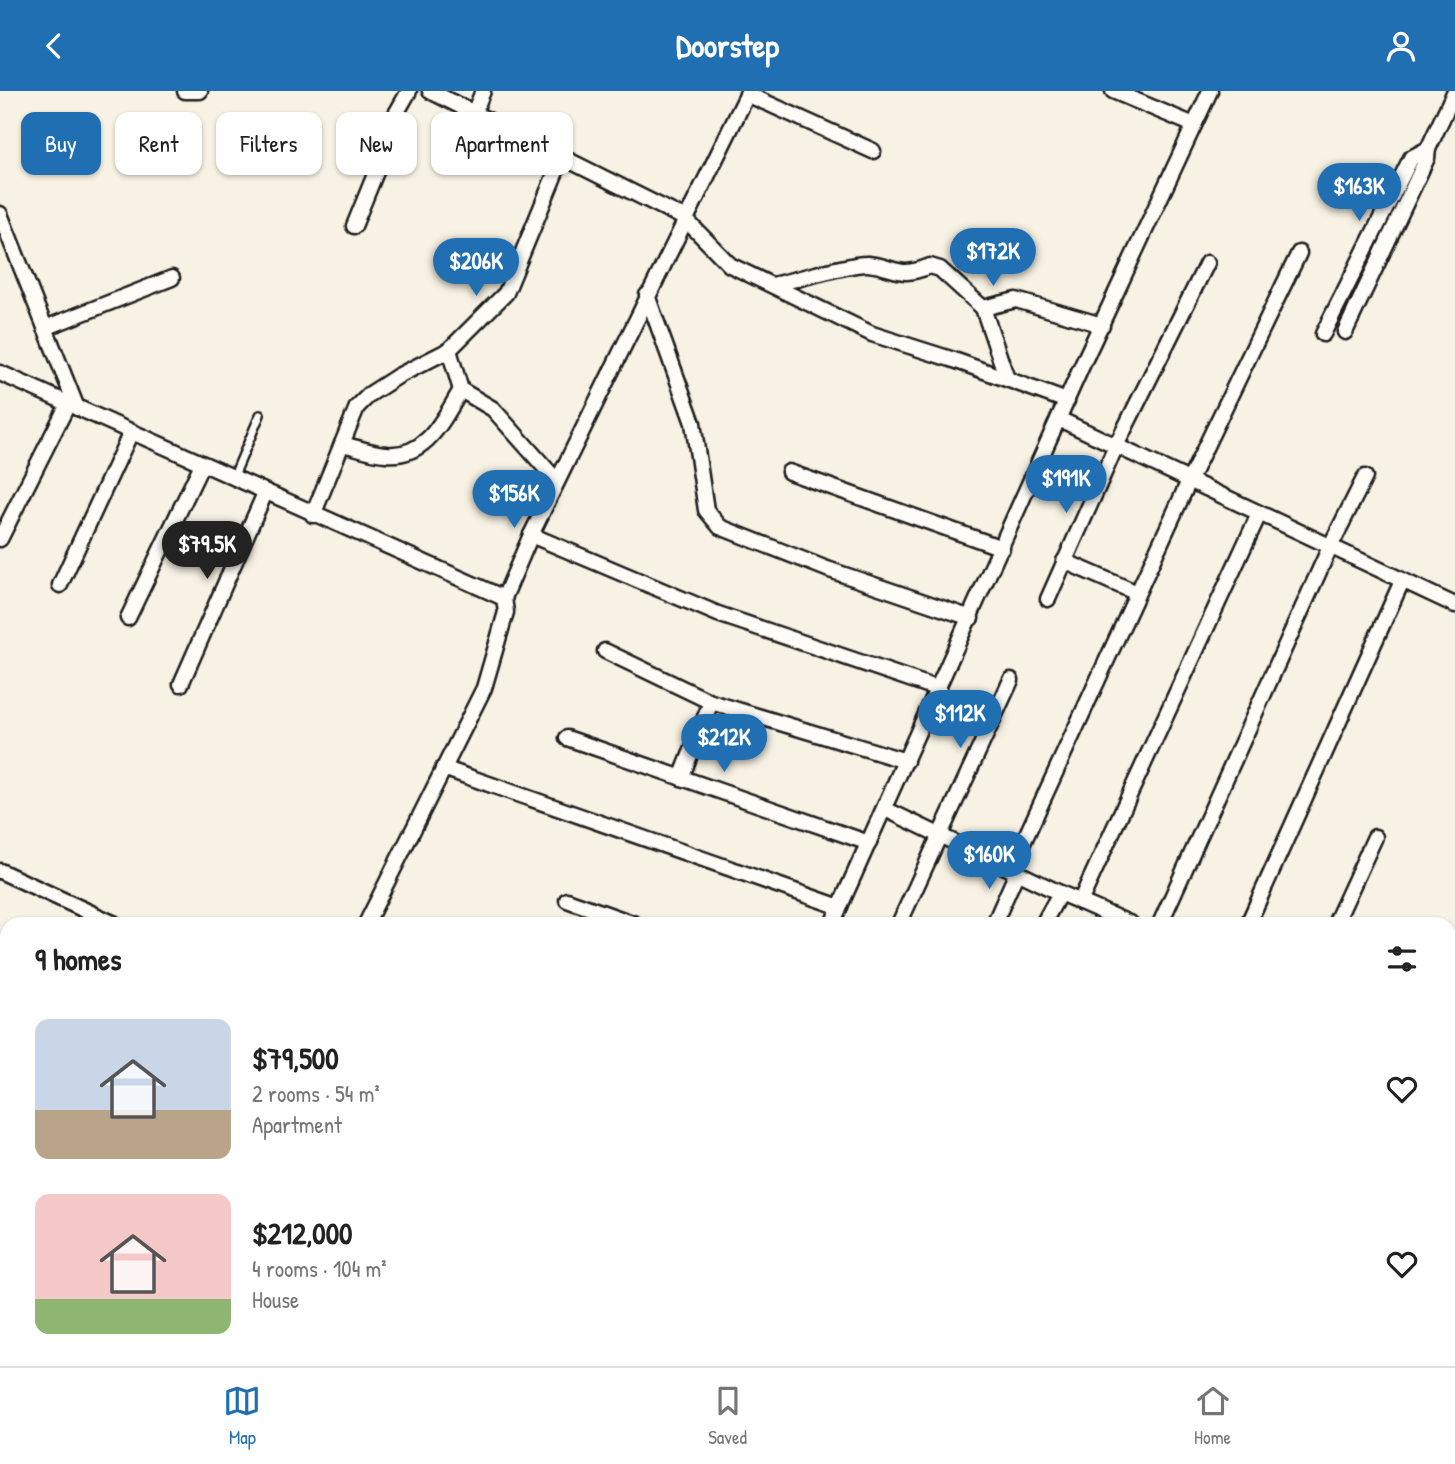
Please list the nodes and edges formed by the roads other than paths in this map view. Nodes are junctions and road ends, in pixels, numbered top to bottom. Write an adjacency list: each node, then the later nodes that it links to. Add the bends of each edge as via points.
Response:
1 (185, 91): 2 (street)
2 (200, 91)
3 (408, 91): 19 (street, via 389,126)
4 (430, 91): 10 (street)
5 (484, 91): 11 (street)
6 (1113, 91): 12 (street)
7 (1210, 91): 12 (street)
8 (1453, 92): 13 (street)
9 (748, 93): 14 (street); 18 (street)
10 (472, 112)
11 (474, 112)
12 (1195, 125): 26 (street)
13 (1428, 149): 28 (street); 29 (street, via 1411,158)
14 (873, 151)
15 (573, 162): 18 (street)
16 (555, 175): 30 (street, via 506,293)
17 (0, 213): 27 (street)
18 (684, 218): 23 (street, via 730,265); 24 (street)
19 (354, 226)
20 (1299, 253): 46 (street)
21 (1207, 263): 40 (street)
22 (172, 278): 27 (street)
23 (772, 285): 25 (street, via 867,264 912,273 930,266 940,269); 32 (street, via 872,334)
24 (647, 295): 45 (street); 62 (street, via 693,423 706,510 720,527)
25 (983, 308): 26 (street, via 1016,300); 32 (street)
26 (1101, 325): 34 (street)
27 (46, 328): 35 (street)
28 (1345, 332)
29 (1323, 334)
30 (449, 350): 33 (street); 39 (street, via 370,394 357,407)
31 (0, 373): 35 (street)
32 (1007, 379): 34 (street)
33 (461, 390): 39 (street, via 429,440 412,451 387,455); 45 (street, via 492,409)
34 (1067, 401): 37 (street)
35 (73, 406): 38 (street); 51 (street)
36 (260, 415): 44 (lane)
37 (1059, 419): 40 (street); 53 (street)
38 (131, 432): 41 (street); 56 (street)
39 (342, 444): 49 (street)
40 (1116, 446): 46 (street); 54 (street)
41 (201, 464): 44 (street); 61 (street)
42 (789, 472): 53 (street)
43 (1365, 477): 52 (street)
44 (233, 478): 47 (street)
45 (557, 481): 50 (street)
46 (1189, 481): 48 (street); 57 (street)
47 (265, 493): 49 (street); 65 (street)
48 (1259, 514): 52 (street); 80 (street)
49 (313, 515): 58 (street)
50 (531, 535): 58 (street); 66 (street, via 718,614)
51 (0, 539)
52 (1330, 547): 55 (street); 90 (street)
53 (1002, 548): 62 (street)
54 (1064, 561): 57 (street); 59 (street)
55 (1402, 581): 60 (street); 91 (street)
56 (60, 585)
57 (1137, 593): 77 (street)
58 (504, 597): 70 (street, via 506,612 484,688)
59 (1048, 599)
60 (1455, 605)
61 (128, 618)
62 (971, 618): 66 (street)
63 (605, 651): 67 (street)
64 (1010, 680): 73 (street)
65 (181, 684)
66 (939, 689): 69 (street)
67 (711, 702): 69 (street); 71 (street)
68 (567, 738): 71 (street)
69 (906, 761): 72 (street)
70 (443, 768): 81 (street); 83 (street)
71 (681, 778): 75 (street)
72 (885, 809): 73 (street); 75 (street)
73 (940, 836): 77 (street); 86 (street)
74 (1375, 837): 92 (street)
75 (869, 843): 81 (street)
76 (0, 870): 82 (street)
77 (1014, 871): 78 (street); 87 (street)
78 (1060, 893): 80 (street); 88 (street)
79 (567, 900): 84 (street)
80 (1080, 902): 89 (street)
81 (840, 907): 85 (street)
82 (100, 917)
83 (369, 917)
84 (615, 917)
85 (835, 917)
86 (902, 917)
87 (997, 917)
88 (1048, 917)
89 (1115, 917)
90 (1163, 917)
91 (1251, 917)
92 (1338, 917)

